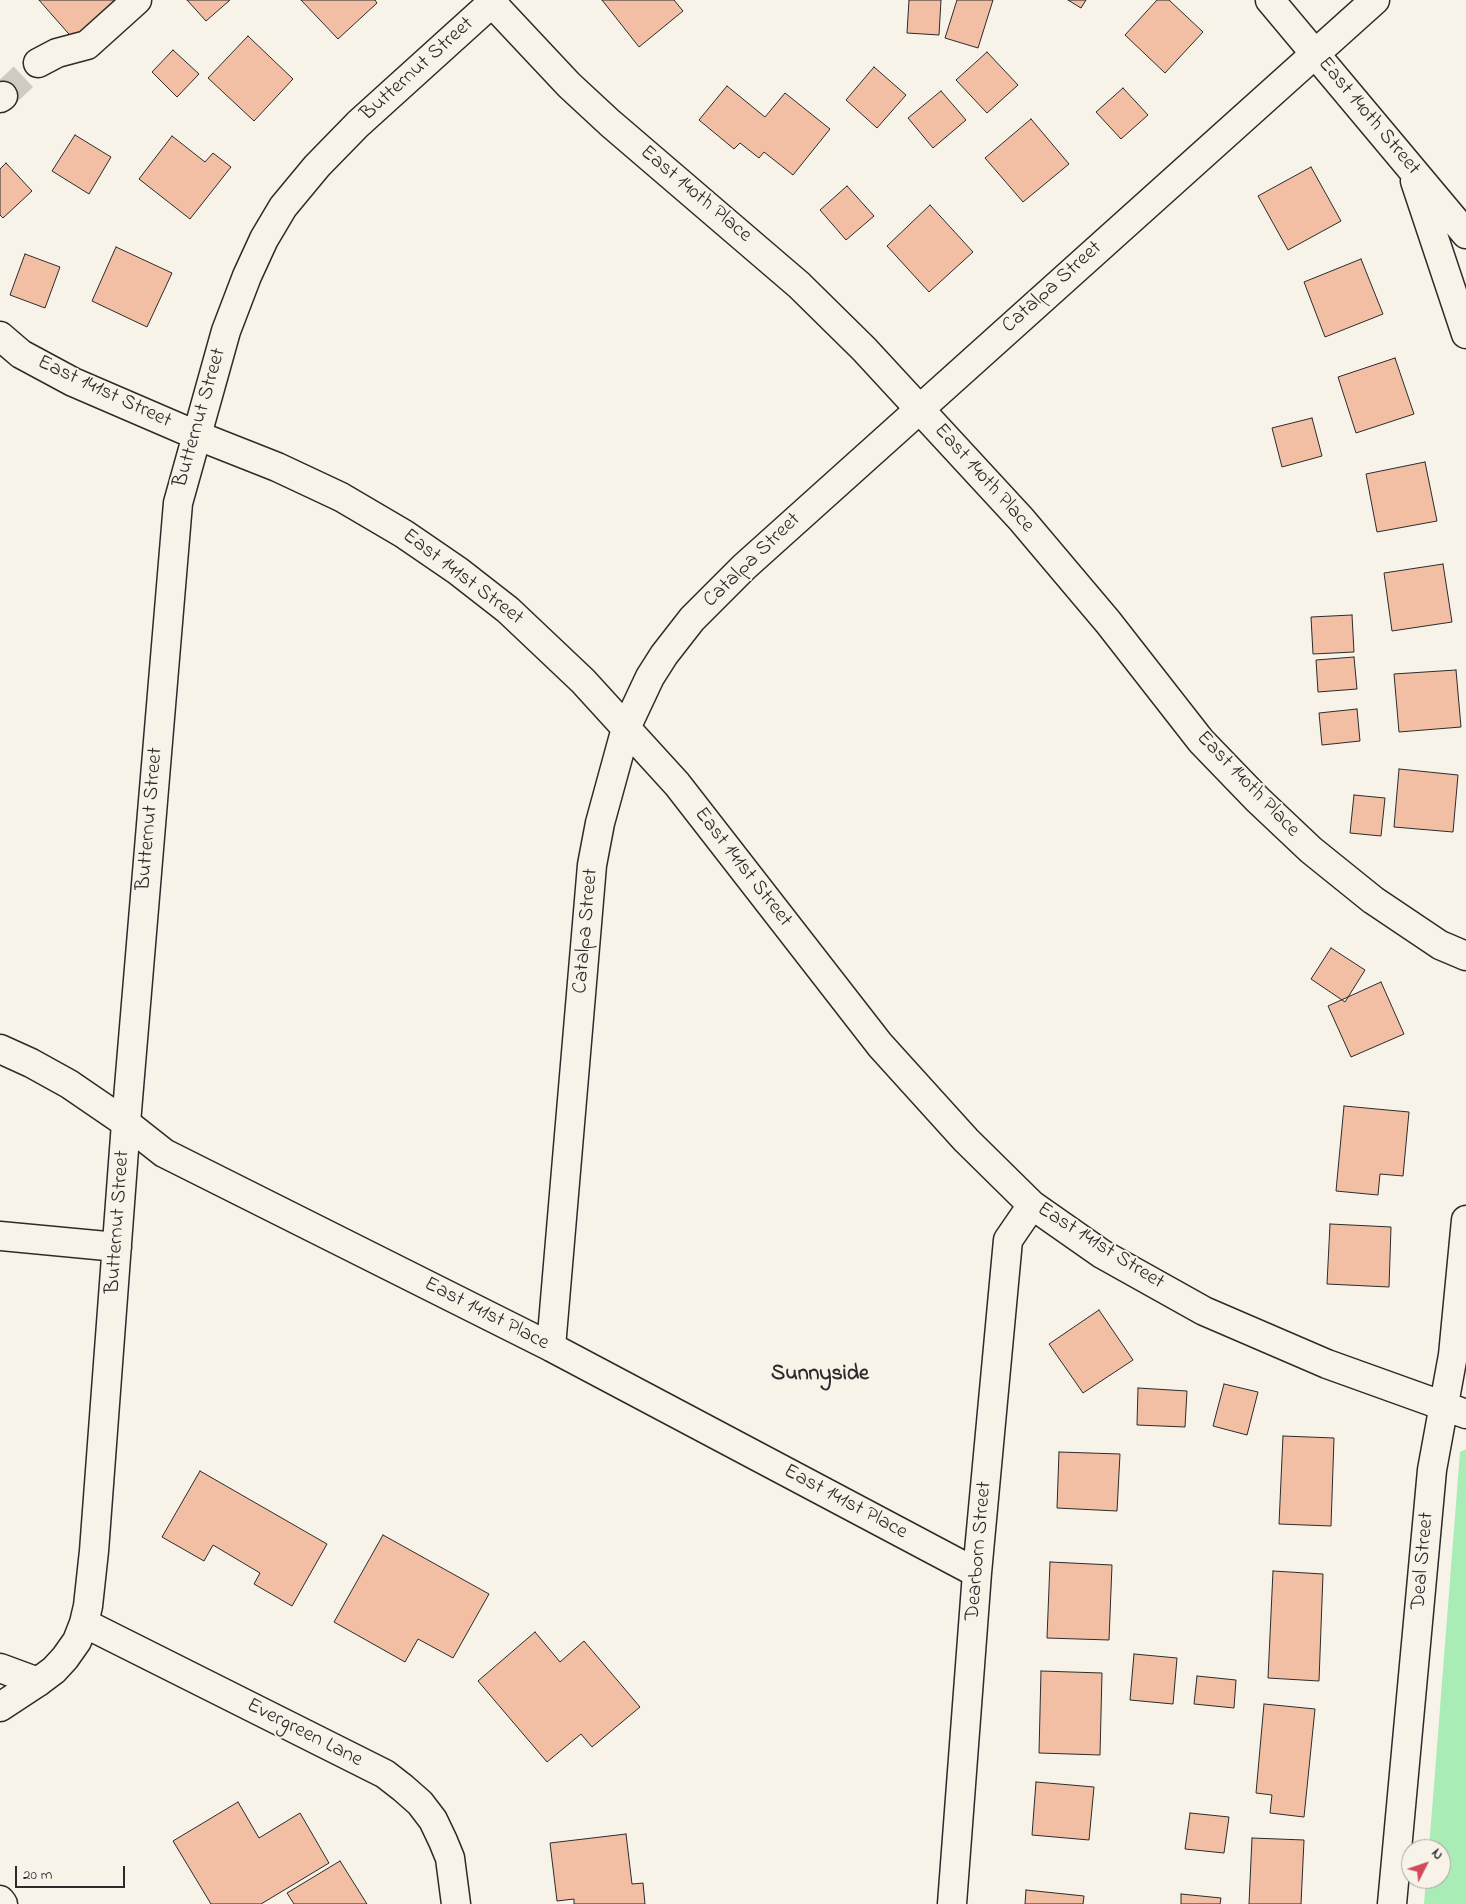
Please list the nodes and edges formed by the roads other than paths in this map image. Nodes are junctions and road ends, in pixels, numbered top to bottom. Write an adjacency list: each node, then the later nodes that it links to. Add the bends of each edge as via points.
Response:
1 (137, 0): 6 (street, via 87,45)
2 (1270, 0): 5 (street, East 140th Street)
3 (1375, 0): 5 (street, Catalpa Street)
4 (494, 1): 11 (street, East 140th Place, via 576,91 799,285); 12 (street, Butternut Street, via 358,124 317,166 283,208 264,239 233,312)
5 (1315, 53): 7 (street, East 140th Street); 11 (street, Catalpa Street)
6 (38, 63)
7 (1411, 168): 8 (street, East 140th Street); 9 (street)
8 (1466, 234)
9 (1466, 334)
10 (0, 336): 12 (street, East 141st Street, via 21,354 73,382)
11 (920, 408): 13 (street, Catalpa Street, via 744,567 692,619 650,678); 14 (street, East 140th Place, via 1021,519 1108,622 1201,741 1257,799 1311,850 1372,900 1440,945)
12 (196, 435): 13 (street, East 141st Street, via 341,497 404,534 508,610 583,681); 16 (street, Butternut Street, via 178,503)
13 (626, 728): 17 (street, East 141st Street, via 677,784 880,1045 966,1140); 21 (street, Catalpa Street, via 592,865)
14 (1466, 956)
15 (0, 1050): 16 (street, East 141st Place, via 31,1062 69,1084)
16 (126, 1123): 20 (street, Butternut Street); 21 (street, East 141st Place, via 164,1153)
17 (1032, 1205): 22 (street, East 141st Street, via 1102,1254 1204,1311 1327,1364); 23 (street, Dearborn Street, via 1008,1240)
18 (1466, 1220): 22 (street, Deal Street, via 1453,1354)
19 (0, 1236): 20 (street)
20 (117, 1247): 24 (street, Butternut Street, via 94,1551)
21 (551, 1347): 23 (street, East 141st Place)
22 (1454, 1410): 32 (street, Deal Street, via 1432,1470)
23 (977, 1573): 31 (street, Dearborn Street)
24 (84, 1623): 26 (street, Butternut Street, via 65,1658); 30 (street, Evergreen Lane, via 385,1774 420,1803 433,1820 450,1858)
25 (0, 1668): 26 (street)
26 (38, 1682): 27 (street, Butternut Street)
27 (0, 1707)
28 (0, 1900): 29 (street)
29 (3, 1904)
30 (456, 1904)
31 (952, 1904)
32 (1392, 1904)

